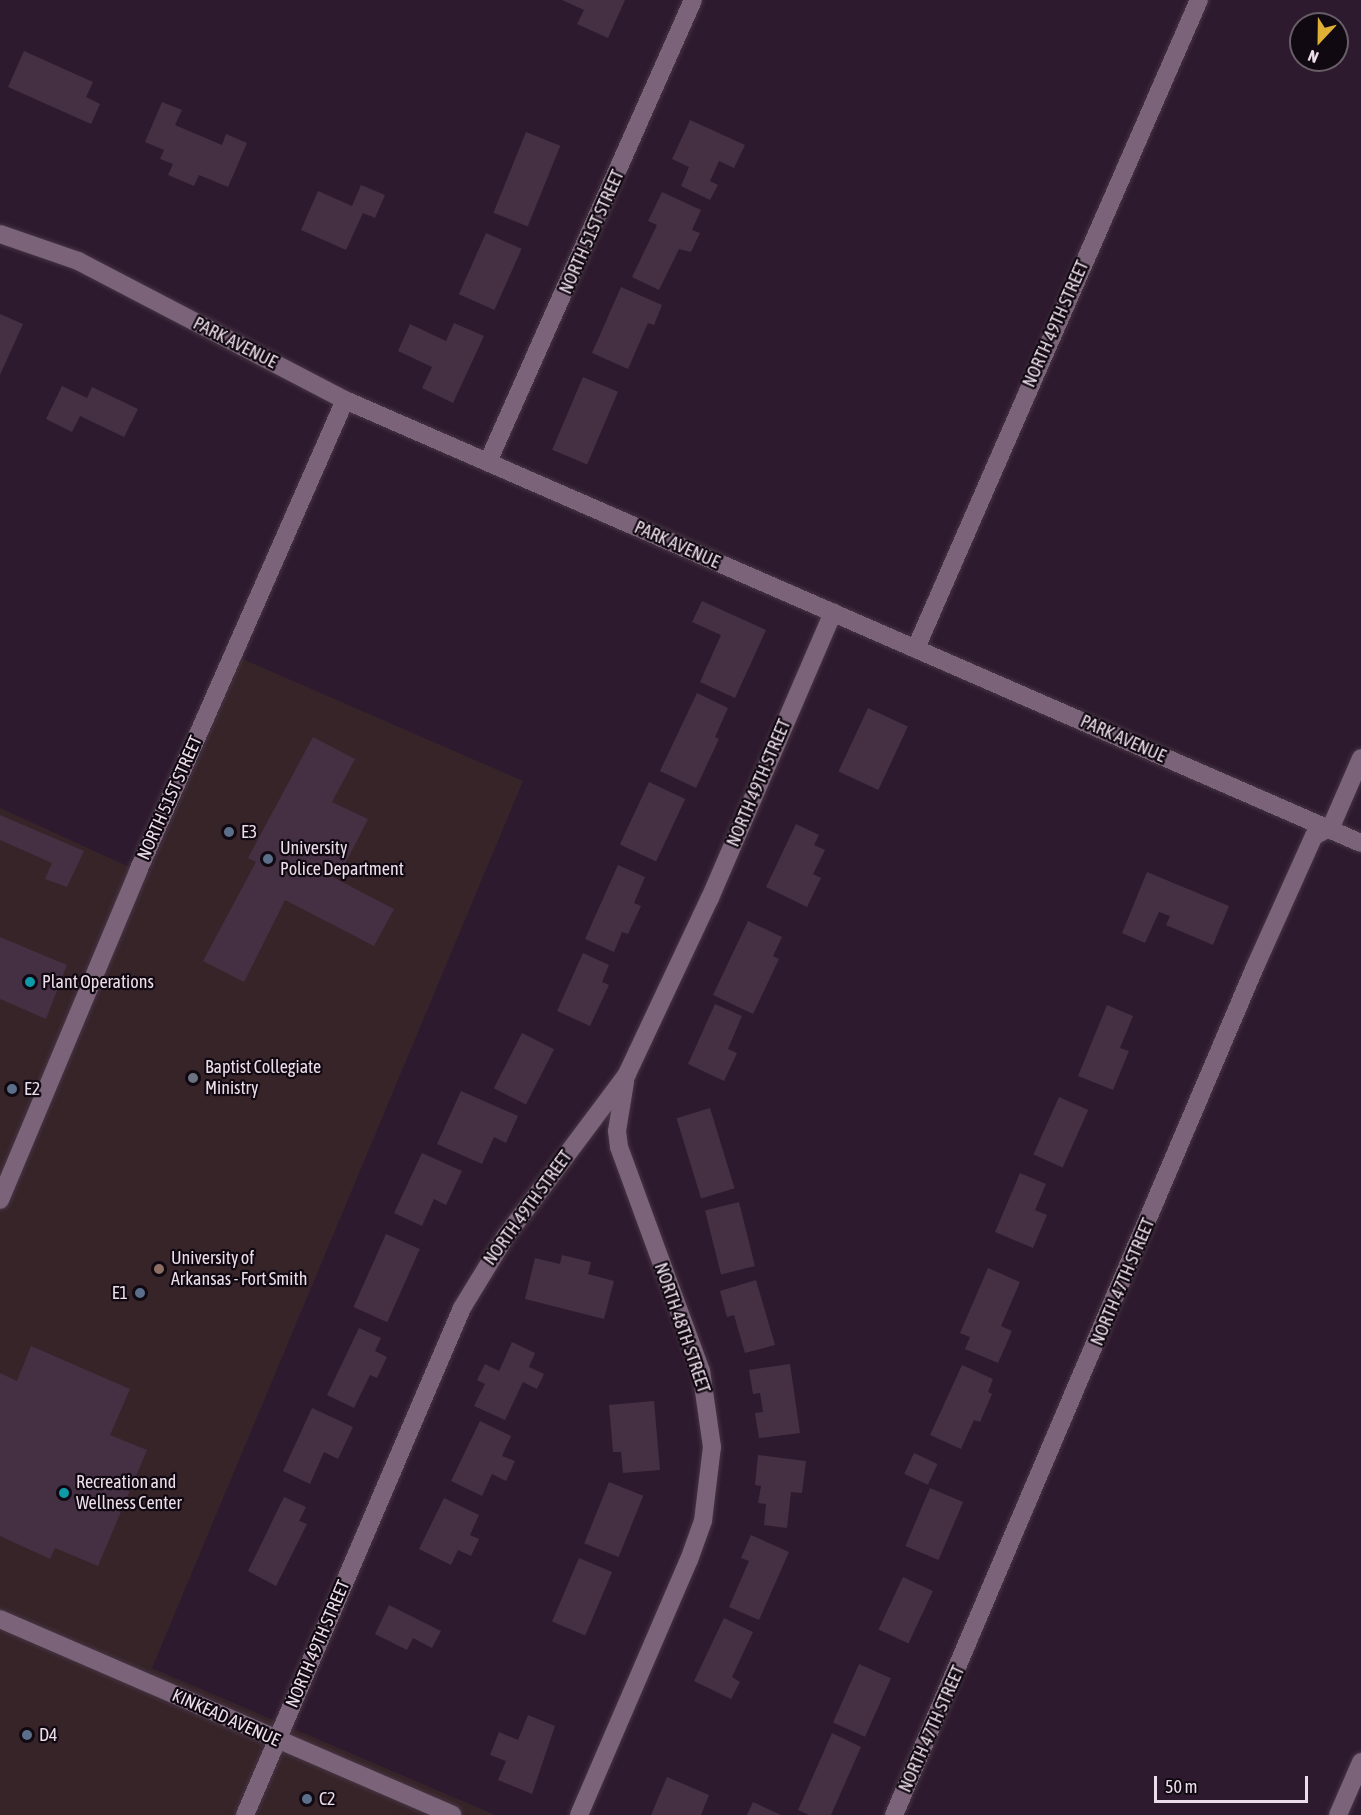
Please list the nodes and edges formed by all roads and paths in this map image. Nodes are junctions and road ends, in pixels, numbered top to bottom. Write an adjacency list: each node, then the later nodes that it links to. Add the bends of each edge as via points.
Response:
1 (693, 0): 5 (street, NORTH 51ST STREET)
2 (1199, 0): 7 (street, NORTH 49TH STREET)
3 (0, 234): 4 (street, PARK AVENUE, via 78,261)
4 (345, 400): 5 (street, PARK AVENUE); 12 (street, NORTH 51ST STREET, via 138,871)
5 (488, 462): 6 (street, PARK AVENUE)
6 (833, 612): 7 (street, PARK AVENUE); 11 (street, NORTH 49TH STREET, via 701,918)
7 (916, 648): 9 (street, PARK AVENUE)
8 (1361, 758): 9 (street, NORTH 47TH STREET, via 1330,827)
9 (1325, 827): 10 (street, PARK AVENUE); 19 (street, NORTH 47TH STREET, via 1314,836 1255,967)
10 (1361, 843)
11 (627, 1074): 14 (street, NORTH 49TH STREET, via 506,1236 462,1308); 18 (street, NORTH 48TH STREET, via 620,1098 619,1147 701,1371 712,1447 703,1521 689,1560)
12 (0, 1200)
13 (0, 1619): 14 (street, KINKEAD AVENUE)
14 (277, 1741): 16 (street, NORTH 49TH STREET); 17 (street, KINKEAD AVENUE)
15 (1361, 1762): 20 (street)
16 (245, 1815)
17 (452, 1815)
18 (579, 1815)
19 (894, 1815)
20 (1338, 1815)

